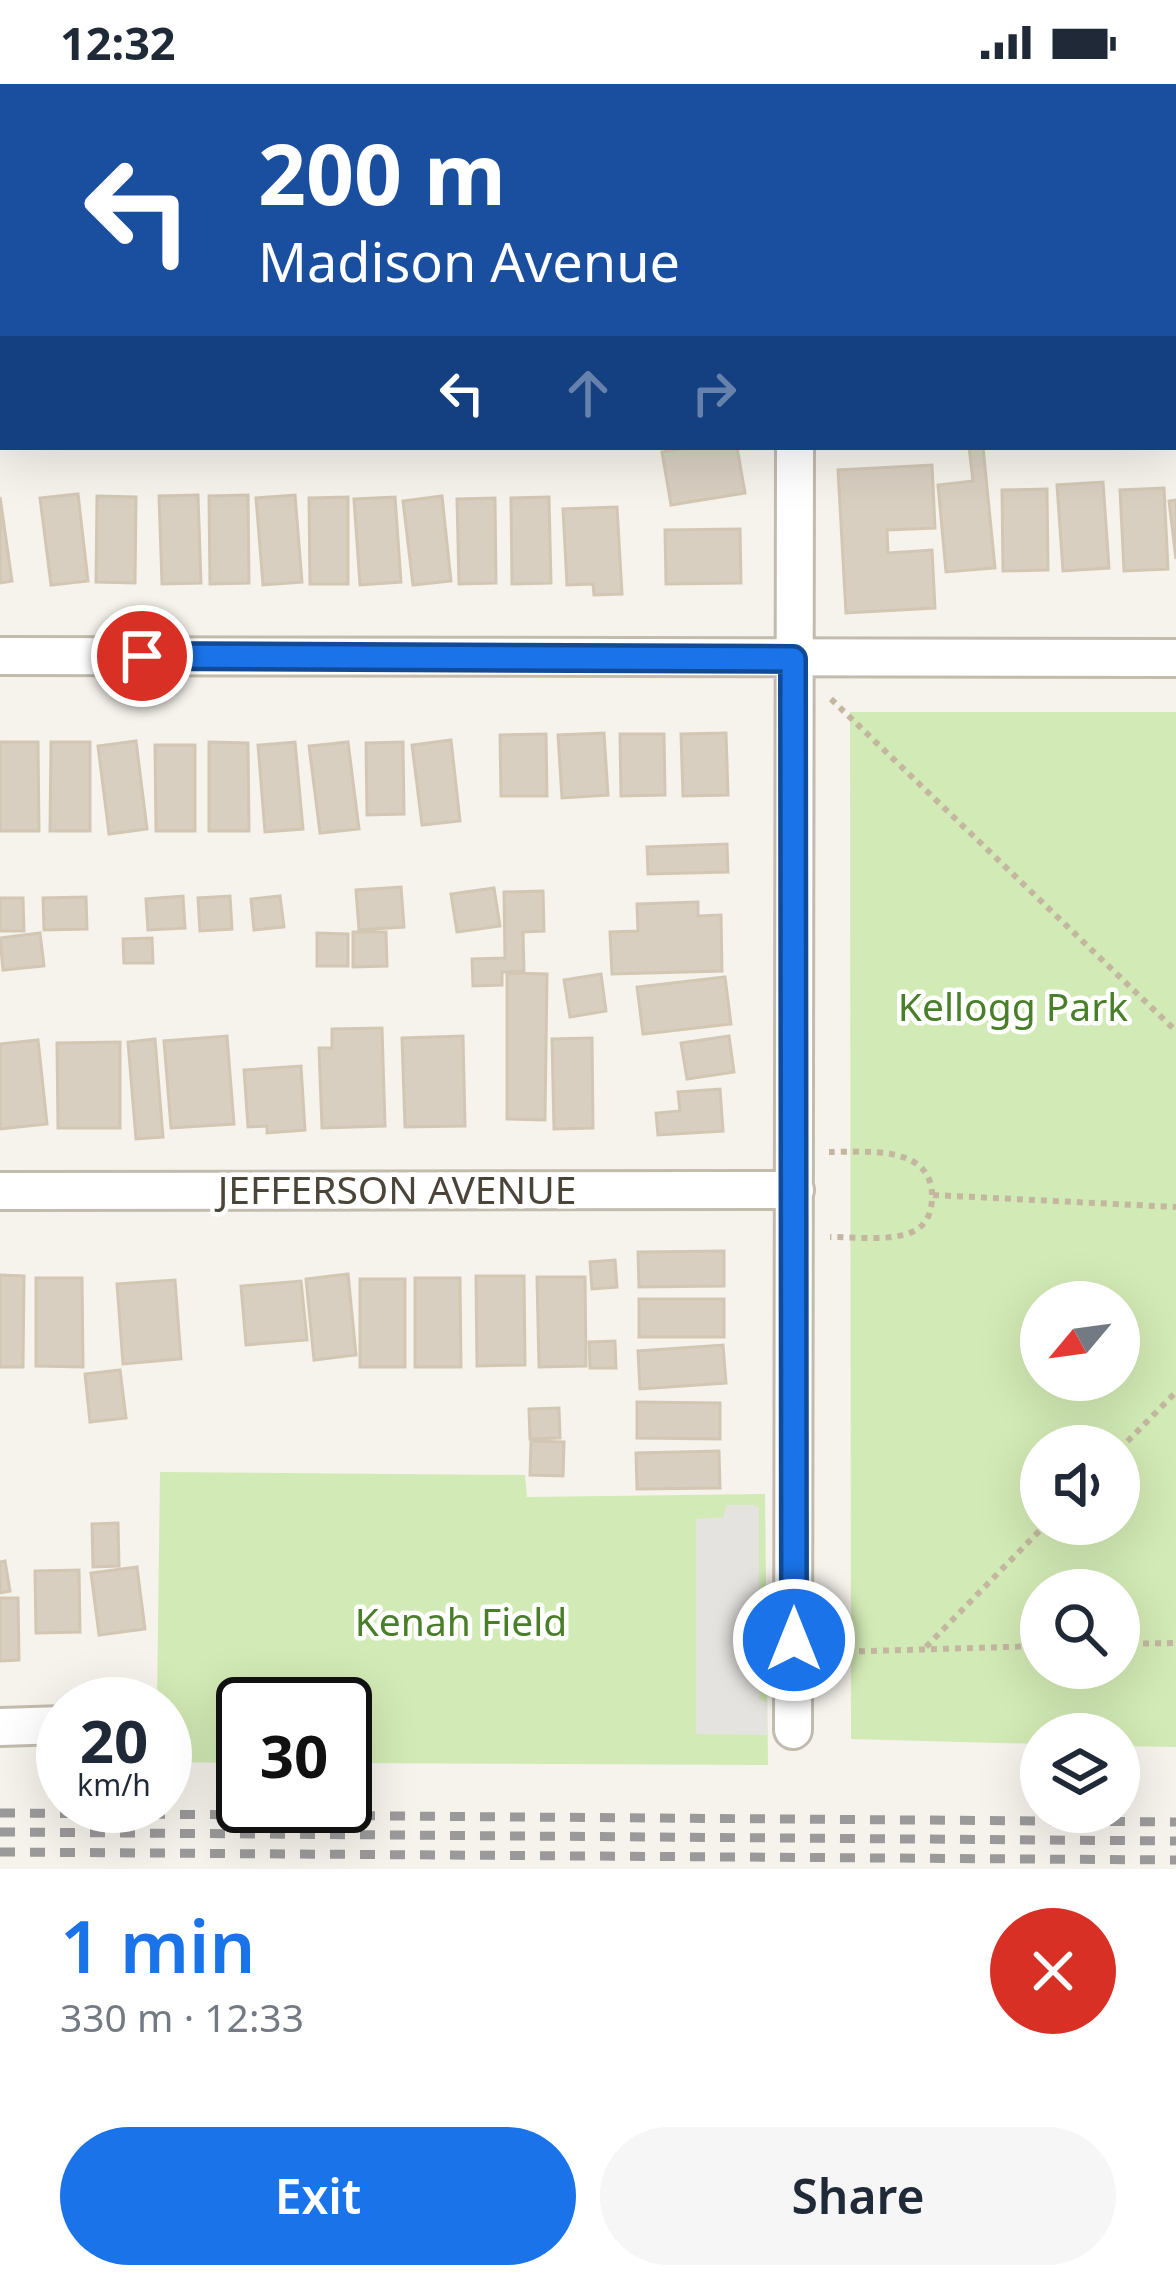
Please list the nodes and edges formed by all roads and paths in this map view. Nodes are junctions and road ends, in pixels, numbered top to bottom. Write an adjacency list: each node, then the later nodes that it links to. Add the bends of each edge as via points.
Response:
1 (795, 450): 4 (street)
2 (0, 656): 4 (street)
3 (1176, 658): 4 (street)
4 (793, 659): 9 (street)
5 (831, 699): 6 (path)
6 (1176, 1030)
7 (829, 1152): 10 (path, via 906,1156)
8 (0, 1190): 9 (street, JEFFERSON AVENUE)
9 (795, 1190): 23 (street)
10 (933, 1195): 11 (path); 12 (path, via 917,1230)
11 (1176, 1208)
12 (830, 1237)
13 (1176, 1391): 14 (path)
14 (1140, 1428)
15 (1026, 1545): 19 (path)
16 (1176, 1643): 17 (path)
17 (1140, 1644)
18 (1020, 1647): 19 (path)
19 (924, 1649): 20 (path)
20 (835, 1652)
21 (36, 1725): 22 (street)
22 (0, 1726)
23 (793, 1730)

